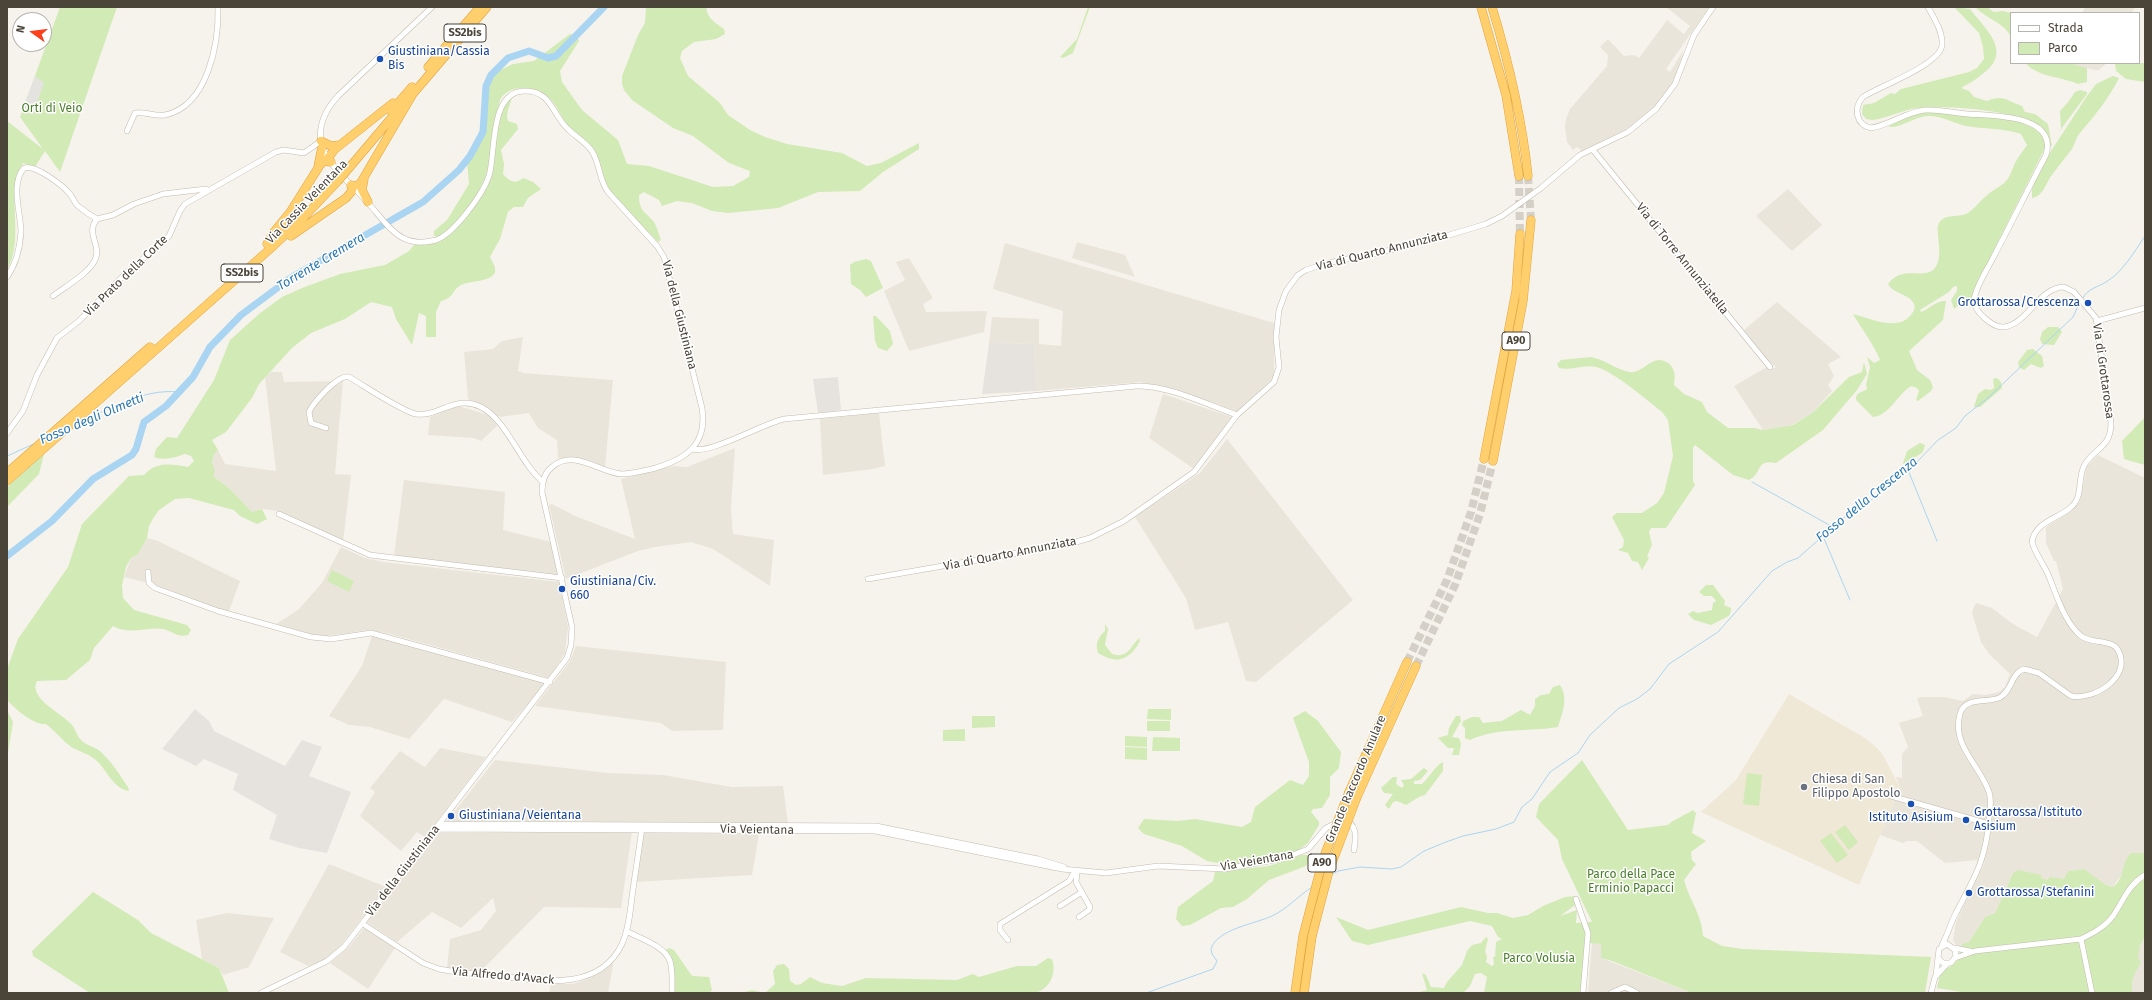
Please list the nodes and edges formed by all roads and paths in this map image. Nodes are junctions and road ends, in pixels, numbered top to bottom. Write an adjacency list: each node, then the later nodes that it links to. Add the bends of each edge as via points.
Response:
1 (218, 7): 10 (street, via 218,32 198,93 185,106 167,115 135,113)
2 (432, 7): 11 (street, via 334,102 323,119)
3 (480, 7): 9 (highway, Via Cassia Veientana / SS2bis)
4 (487, 7): 9 (highway, Via Cassia Veientana / SS2bis)
5 (1481, 7): 16 (highway, via 1506,95)
6 (1492, 7): 17 (highway, via 1512,78 1524,136)
7 (1713, 7): 13 (street, Via di Quarto Annunziata, via 1694,35 1679,77 1664,101 1633,129)
8 (1928, 7): 30 (street, Via di Grottarossa, via 1941,38 1941,50 1932,61 1863,97 1858,106 1858,119 1862,125 1871,128 1924,110 1939,109 1956,113 2007,116 2024,121 2042,131 2048,143 2046,155 1980,285 1975,304 1978,311 1991,323 2003,327 2015,322 2056,288 2066,288 2078,295)
9 (413, 89): 12 (highway); 18 (highway); 26 (highway, Via Cassia Veientana / SS2bis, bridge, via 306,215)
10 (127, 131)
11 (322, 144): 12 (highway); 14 (street, Via della Giustiniana); 15 (highway); 20 (street, Via Prato della Corte, via 304,153 284,150 276,152)
12 (340, 145): 14 (highway)
13 (1593, 150): 31 (street, Via di Torre Annunziatella); 33 (street, Via di Quarto Annunziata, via 1580,155 1527,198 1486,224 1392,250 1328,263 1298,275 1286,291 1279,310 1276,329 1279,362 1277,377)
14 (329, 160): 15 (highway); 19 (street, Via della Giustiniana)
15 (318, 167): 26 (highway, via 291,211 273,233)
16 (1519, 176)
17 (1528, 176)
18 (364, 179): 19 (highway, via 358,185); 22 (highway, via 362,190)
19 (351, 185): 21 (highway, via 352,191); 22 (street, Via della Giustiniana)
20 (214, 187): 23 (street, via 163,194 134,204 113,216); 35 (street, Via Prato della Corte, via 196,196 184,206 167,238 123,276 79,321 57,338 37,375 23,411)
21 (346, 198): 22 (highway, via 354,196); 26 (highway)
22 (368, 202): 36 (street, Via della Giustiniana, via 392,230 404,238 419,242 437,239 450,232 488,177 500,110 504,101 513,94 524,91 546,99 566,128 592,151 601,181 608,192 657,246 666,260 702,411 702,430)
23 (97, 219): 27 (street, via 77,205 69,193 56,182 29,167 24,168 17,197 20,242 15,262); 28 (street, via 92,230 97,253 95,260 82,274)
24 (1530, 220): 39 (highway, A90, via 1523,301)
25 (1520, 234): 37 (highway, A90, via 1516,291)
26 (268, 247): 32 (highway, Via Cassia Veientana / SS2bis); 32 (highway, Via Cassia Veientana / SS2bis, via 142,362)
27 (7, 277)
28 (53, 296)
29 (2145, 308): 30 (street)
30 (2097, 321): 52 (street, Via di Grottarossa, via 2111,423 2110,435 2106,443 2084,466 2074,505 2044,523 2034,535 2032,542 2065,615 2083,637 2117,648 2120,656 2119,668 2103,690 2075,697 2068,695 2040,673 2024,669 2017,673 2002,696 1969,703 1964,707 1959,715 1959,736 1989,791)
31 (1770, 367)
32 (107, 389): 38 (highway, Via Cassia Veientana / SS2bis)
33 (1237, 415): 36 (street, via 1179,395 1137,386 784,419 711,447); 46 (street, Via di Quarto Annunziata, via 1194,472 1135,514 1090,538 1057,547)
34 (326, 428): 42 (street, via 311,423 309,412 342,377 349,377 415,414 428,413 456,403 467,403 481,407 494,416)
35 (7, 433)
36 (693, 449): 42 (street, via 674,462 629,474 612,472 578,460 567,460 550,468)
37 (1484, 459)
38 (27, 460): 40 (highway, Via Cassia Veientana / SS2bis); 41 (highway, Via Cassia Veientana / SS2bis)
39 (1493, 462)
40 (7, 473)
41 (7, 481)
42 (543, 482): 45 (street, Via della Giustiniana, via 544,499)
43 (279, 514): 45 (street, via 370,555)
44 (148, 572): 49 (street, via 149,583 155,588 218,612 311,637 331,639 369,632)
45 (562, 578): 49 (street, Via della Giustiniana, via 570,612 572,642 567,658)
46 (868, 579)
47 (1408, 662): 76 (highway, Grande Raccordo Anulare / A90, bridge, via 1349,792 1323,859 1303,936)
48 (1416, 666): 77 (highway, Grande Raccordo Anulare / A90, bridge, via 1357,797 1329,871 1312,936)
49 (550, 682): 51 (street, Via della Giustiniana)
50 (1892, 796): 52 (street)
51 (440, 824): 53 (street, Via Veientana); 54 (street, Via della Giustiniana)
52 (1989, 824): 64 (street, Via di Grottarossa, via 1982,862)
53 (642, 827): 54 (street, Via Veientana); 56 (street, Via Veientana, via 838,828 886,832); 63 (street, Via Alfredo d'Avack)
54 (436, 829): 62 (street, Via della Giustiniana)
55 (1354, 850): 56 (street, Via Veientana, via 1354,828 1342,820 1326,828 1303,852 1288,858 1219,869 1158,866 1106,873)
56 (1076, 871): 58 (street, via 1076,882); 66 (street, via 1069,881 1002,923 999,927 1000,932)
57 (2145, 874): 65 (street, via 2128,888 2106,924)
58 (1082, 892): 60 (street); 61 (street, via 1090,907)
59 (1576, 899): 78 (street, via 1588,933)
60 (1060, 906)
61 (1079, 917)
62 (363, 924): 63 (street, Via Alfredo d'Avack, via 434,968 549,981 574,980 600,968 616,953); 74 (street, Via della Giustiniana, via 330,959)
63 (626, 930): 75 (street, via 668,957)
64 (1948, 931): 67 (street, Via di Grottarossa); 68 (street)
65 (2081, 939): 69 (street); 82 (street)
66 (1008, 940)
67 (1942, 945): 68 (street); 70 (street, via 1938,950)
68 (1953, 947): 69 (street); 71 (street)
69 (1975, 951): 71 (street)
70 (1938, 958): 72 (street); 73 (street)
71 (1955, 958): 72 (street)
72 (1948, 964): 73 (street)
73 (1936, 974): 81 (street)
74 (261, 993)
75 (672, 993)
76 (1295, 993)
77 (1304, 993)
78 (1583, 993)
79 (1611, 993): 80 (street, via 1625,987)
80 (1637, 993)
81 (1931, 993)
82 (2092, 993)

